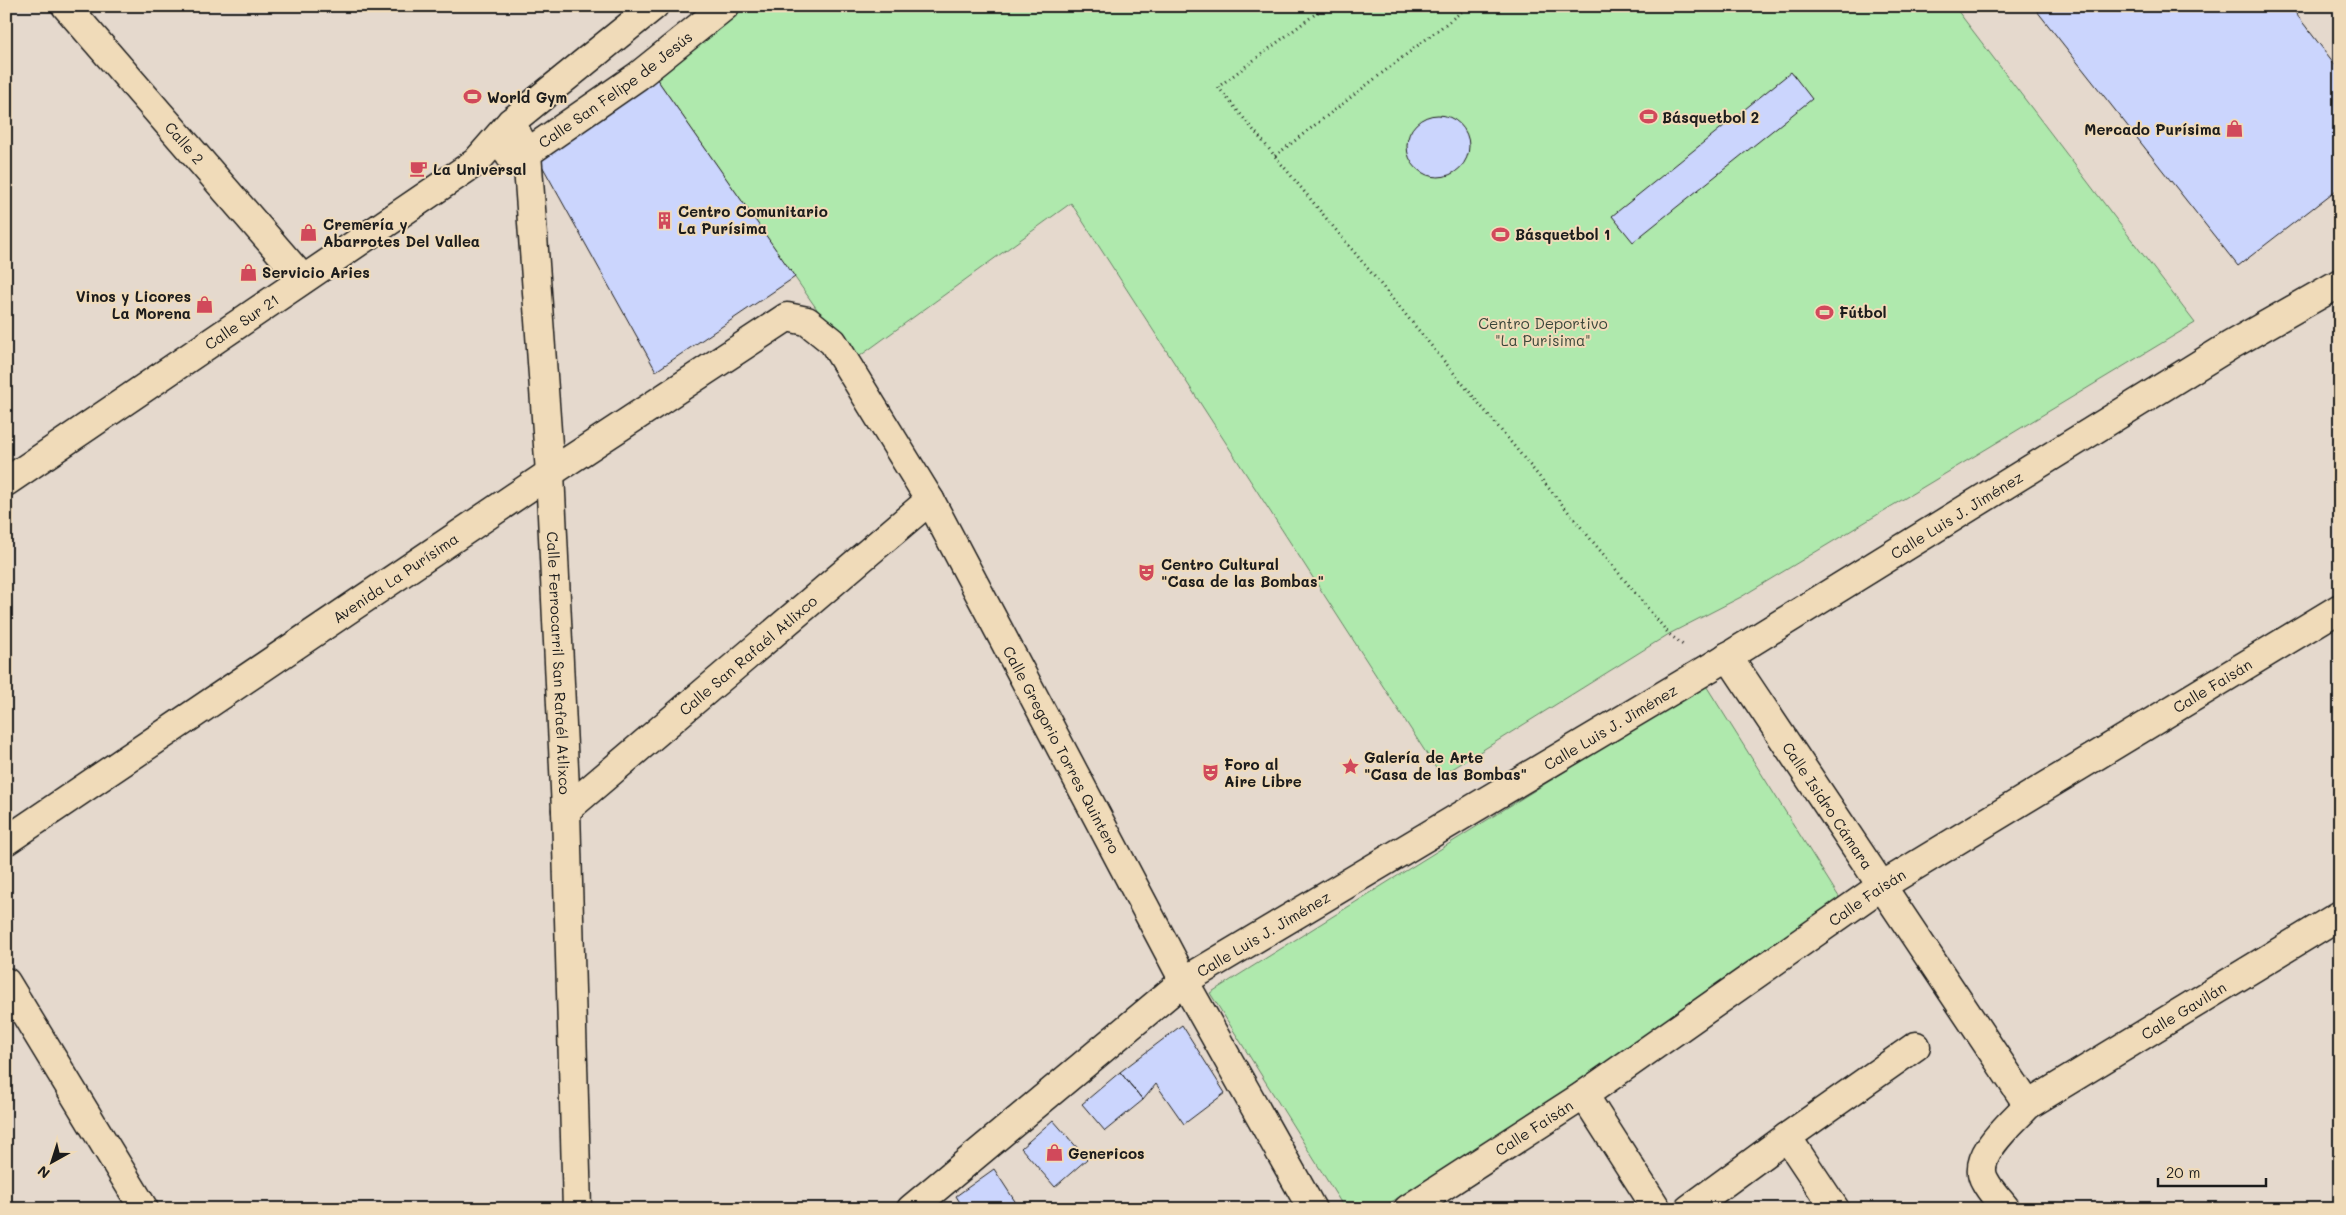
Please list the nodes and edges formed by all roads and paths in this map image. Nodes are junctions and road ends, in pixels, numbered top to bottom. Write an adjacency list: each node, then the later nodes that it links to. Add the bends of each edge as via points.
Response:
1 (66, 6): 10 (street, Calle 2)
2 (654, 6): 6 (street)
3 (725, 6): 7 (street, Calle San Felipe de Jesús, via 638,76)
4 (1326, 6): 8 (path, via 1218,87)
5 (1469, 6): 8 (path)
6 (511, 122): 7 (street, Calle Ferrocarril San Rafaél Atlixco); 9 (street, Calle Sur 21)
7 (527, 153): 9 (street, Calle Sur 21); 13 (street, Calle Ferrocarril San Rafaél Atlixco)
8 (1275, 156): 17 (path, via 1669,634)
9 (476, 162): 10 (street, Calle Sur 21)
10 (303, 279): 14 (street, Calle Sur 21)
11 (2340, 284): 17 (street, Calle Luis J. Jiménez, via 2231,345)
12 (787, 317): 13 (street, Avenida La Purísima); 15 (street, Calle Gregorio Torres Quintero, via 807,321 834,342 882,410)
13 (550, 473): 18 (street, Calle Ferrocarril San Rafaél Atlixco); 19 (street, Avenida La Purísima)
14 (6, 482)
15 (930, 500): 18 (street, Calle San Rafaél Atlixco); 22 (street, Calle Gregorio Torres Quintero)
16 (2340, 608): 20 (street, Calle Faisán)
17 (1719, 661): 20 (street, Calle Isidro Cámara); 22 (street, Calle Luis J. Jiménez)
18 (566, 810): 29 (street, Calle Ferrocarril San Rafaél Atlixco)
19 (6, 841)
20 (1880, 887): 25 (street, Calle Faisán); 26 (street, Calle Isidro Cámara)
21 (2340, 915): 26 (street, Calle Gavilán)
22 (1184, 981): 30 (street, Calle Luis J. Jiménez); 31 (street, Calle Gregorio Torres Quintero)
23 (6, 982): 28 (street)
24 (1916, 1046): 27 (street)
25 (1584, 1095): 32 (street, Calle Faisán); 33 (street)
26 (2028, 1105): 36 (street, Calle Gavilán, via 1988,1148 1981,1164 1983,1179)
27 (1787, 1137): 34 (street); 35 (street)
28 (144, 1209)
29 (577, 1209)
30 (911, 1209)
31 (1312, 1209)
32 (1408, 1209)
33 (1657, 1209)
34 (1689, 1209)
35 (1834, 1209)
36 (2006, 1209)

